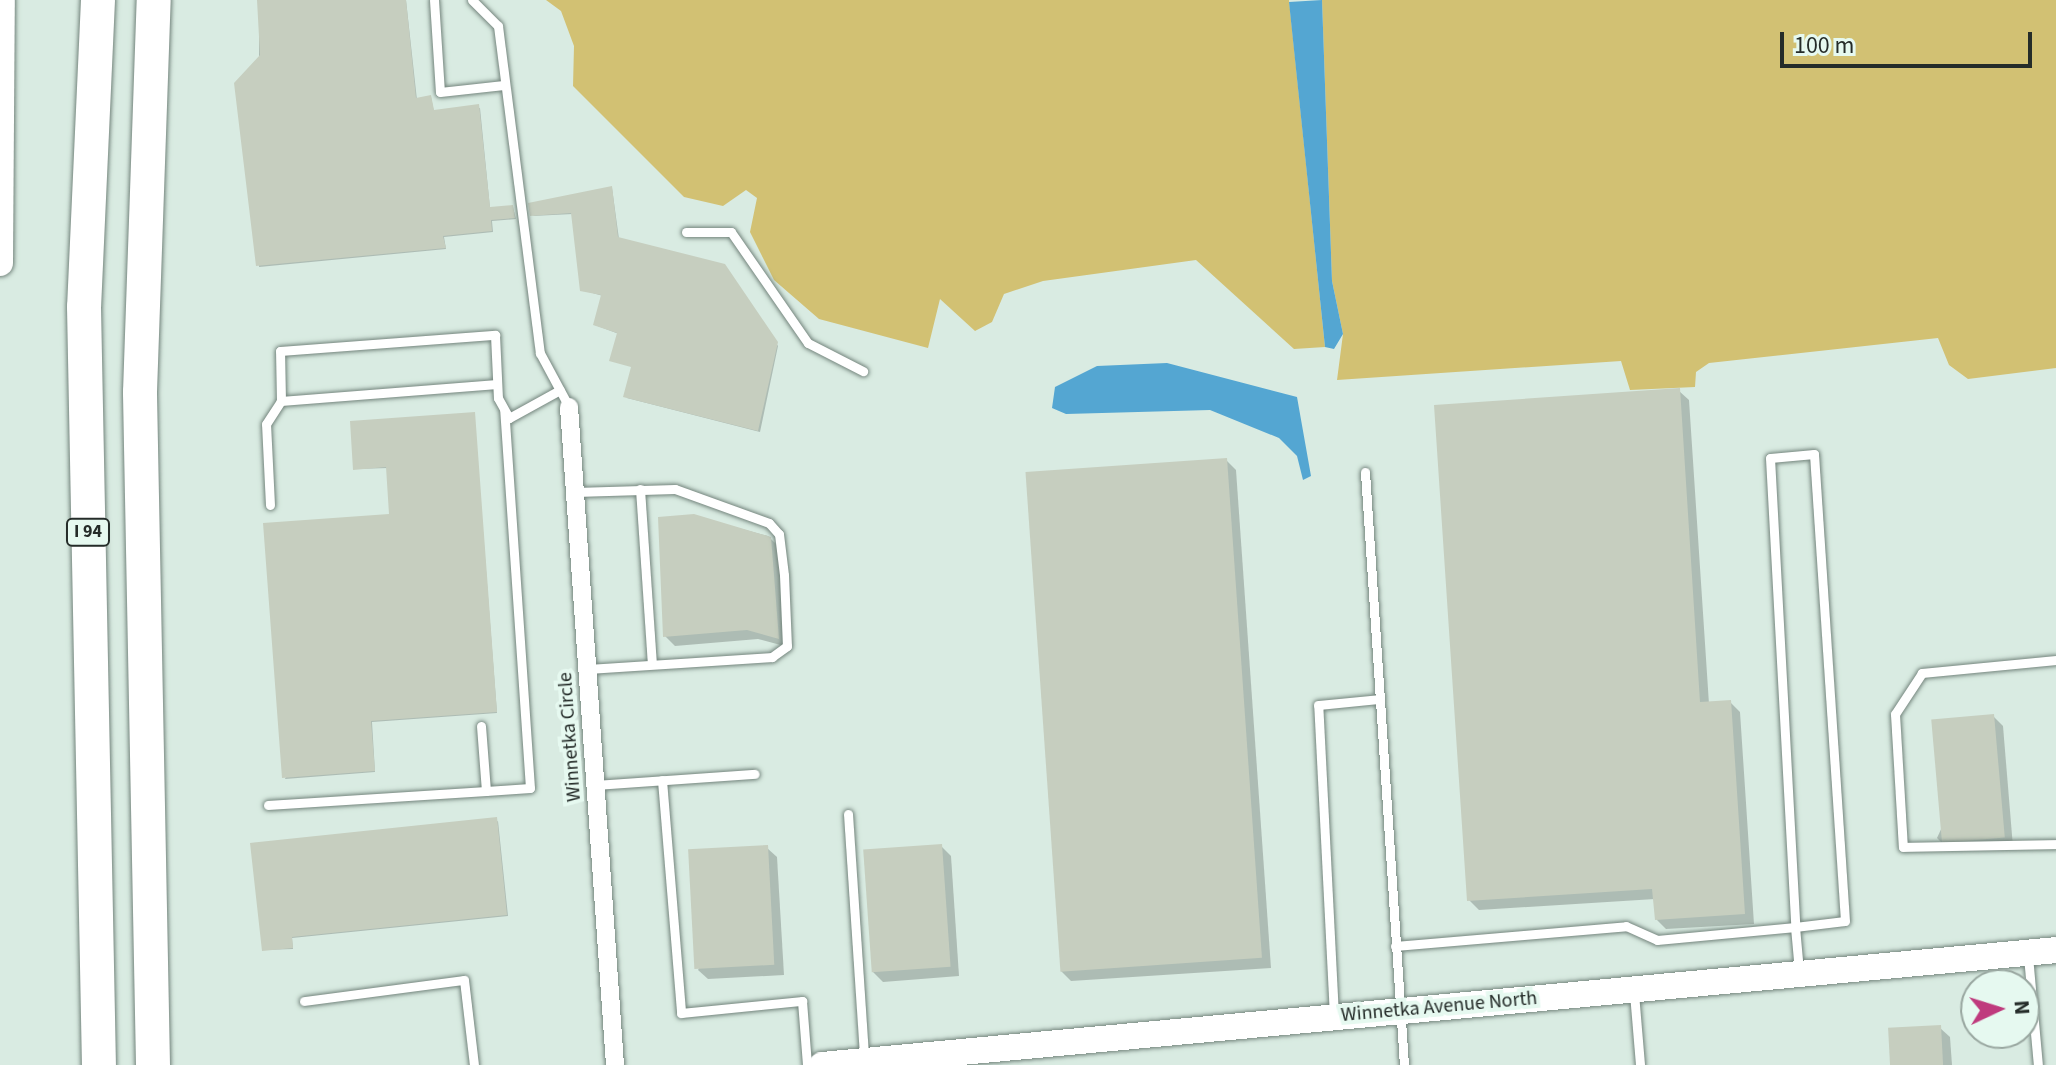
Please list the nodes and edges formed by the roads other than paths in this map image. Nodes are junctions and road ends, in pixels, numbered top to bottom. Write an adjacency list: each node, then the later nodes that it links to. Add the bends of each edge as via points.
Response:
1 (2, 0): 10 (street)
2 (84, 0): 13 (highway)
3 (98, 0): 13 (highway, I 94)
4 (154, 0): 8 (highway)
5 (171, 0): 8 (highway)
6 (434, 0): 9 (lane, via 440,92)
7 (472, 0): 9 (lane, via 498,26)
8 (146, 78): 48 (highway, via 140,392)
9 (504, 85): 16 (lane, via 526,280 540,353)
10 (1, 158): 12 (street)
11 (686, 232): 14 (lane, via 731,232 808,343)
12 (0, 263)
13 (84, 307): 47 (highway, I 94)
14 (863, 371)
15 (497, 384): 17 (lane); 17 (lane, via 495,335 280,351); 19 (lane)
16 (560, 390): 18 (lane); 19 (lane, via 509,418)
17 (281, 401): 23 (lane, via 266,424)
18 (569, 407): 22 (street, Winnetka Circle)
19 (503, 408): 32 (lane, via 530,788)
20 (1365, 472): 27 (lane)
21 (640, 489): 22 (lane); 25 (lane); 25 (lane, via 675,489 769,523 779,534 784,575 787,646 772,657)
22 (575, 492): 26 (street, Winnetka Circle)
23 (270, 505)
24 (2056, 660): 35 (lane, via 1922,673 1895,714 1903,847)
25 (652, 664): 26 (lane)
26 (588, 669): 31 (street, Winnetka Circle)
27 (1379, 699): 37 (lane); 44 (lane, via 1318,705)
28 (481, 726): 32 (lane)
29 (755, 774): 30 (lane)
30 (662, 780): 31 (lane); 51 (lane, via 681,1013 802,1001)
31 (596, 785): 50 (street, Winnetka Circle)
32 (486, 791): 33 (lane)
33 (268, 805)
34 (848, 814): 46 (lane)
35 (2056, 844)
36 (1795, 927): 36 (lane, via 1770,458 1814,454 1845,921); 37 (lane, via 1657,940 1626,926); 40 (lane)
37 (1395, 946): 43 (lane)
38 (2056, 950): 39 (street, Winnetka Avenue North)
39 (2028, 952): 40 (street, Winnetka Avenue North); 55 (lane)
40 (1800, 974): 41 (street, Winnetka Avenue North)
41 (1634, 989): 43 (street, Winnetka Avenue North); 54 (lane)
42 (304, 1001): 49 (lane, via 464,980)
43 (1399, 1011): 44 (street, Winnetka Avenue North); 53 (lane)
44 (1334, 1017): 45 (street, Winnetka Avenue North)
45 (956, 1059): 46 (street, Winnetka Avenue North)
46 (865, 1061): 52 (street, Winnetka Avenue North)
47 (99, 1065)
48 (153, 1065)
49 (474, 1065)
50 (615, 1065)
51 (807, 1065)
52 (831, 1065)
53 (1404, 1065)
54 (1640, 1065)
55 (2038, 1065)

